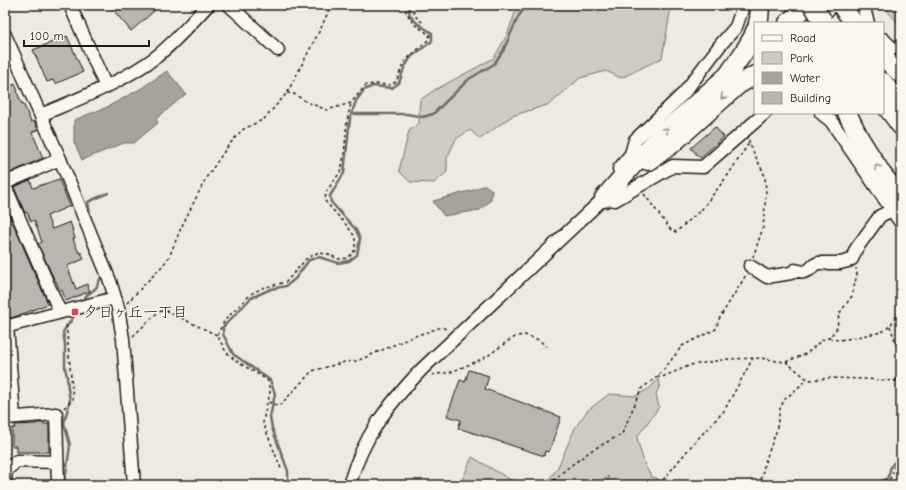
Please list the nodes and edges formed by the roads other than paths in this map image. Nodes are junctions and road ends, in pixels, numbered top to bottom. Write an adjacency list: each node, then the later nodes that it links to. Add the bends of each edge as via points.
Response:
1 (70, 5): 26 (street)
2 (208, 5): 26 (street, via 156,57)
3 (229, 5): 18 (street)
4 (742, 5): 36 (street, via 736,27 684,93 635,140 630,154 602,189)
5 (760, 5): 9 (highway)
6 (808, 5): 10 (highway)
7 (864, 5): 13 (street)
8 (826, 12): 11 (highway); 12 (highway)
9 (758, 22)
10 (789, 22)
11 (802, 22)
12 (851, 22)
13 (868, 22)
14 (754, 34): 24 (highway)
15 (5, 35): 31 (street)
16 (884, 40): 17 (street, via 892,48)
17 (901, 47)
18 (278, 50)
19 (754, 54): 24 (highway)
20 (884, 58): 22 (highway)
21 (754, 67): 24 (highway)
22 (901, 74)
23 (754, 75): 24 (highway)
24 (733, 80): 36 (highway, via 662,134)
25 (884, 83): 28 (highway)
26 (106, 87): 31 (street)
27 (884, 103): 33 (highway)
28 (901, 105)
29 (822, 114): 37 (street, via 831,121)
30 (848, 114): 37 (highway, one-way to 30)
31 (41, 115): 34 (street)
32 (758, 118): 36 (street, via 703,167 673,166 615,200)
33 (901, 126)
34 (60, 159): 35 (street); 40 (street, via 110,281)
35 (5, 184): 41 (street)
36 (608, 194): 48 (street, via 403,389 366,440)
37 (896, 204): 38 (street); 39 (street, via 880,216 856,249 852,259 848,261 818,263 804,272 796,270 766,277)
38 (901, 223)
39 (750, 266)
40 (116, 303): 41 (street); 47 (street, via 123,339)
41 (63, 312): 42 (street)
42 (6, 325): 43 (street)
43 (10, 418): 44 (street, via 56,414)
44 (57, 462): 45 (street, via 17,461 6,470); 46 (street)
45 (5, 481)
46 (58, 485)
47 (134, 485)
48 (349, 485)

